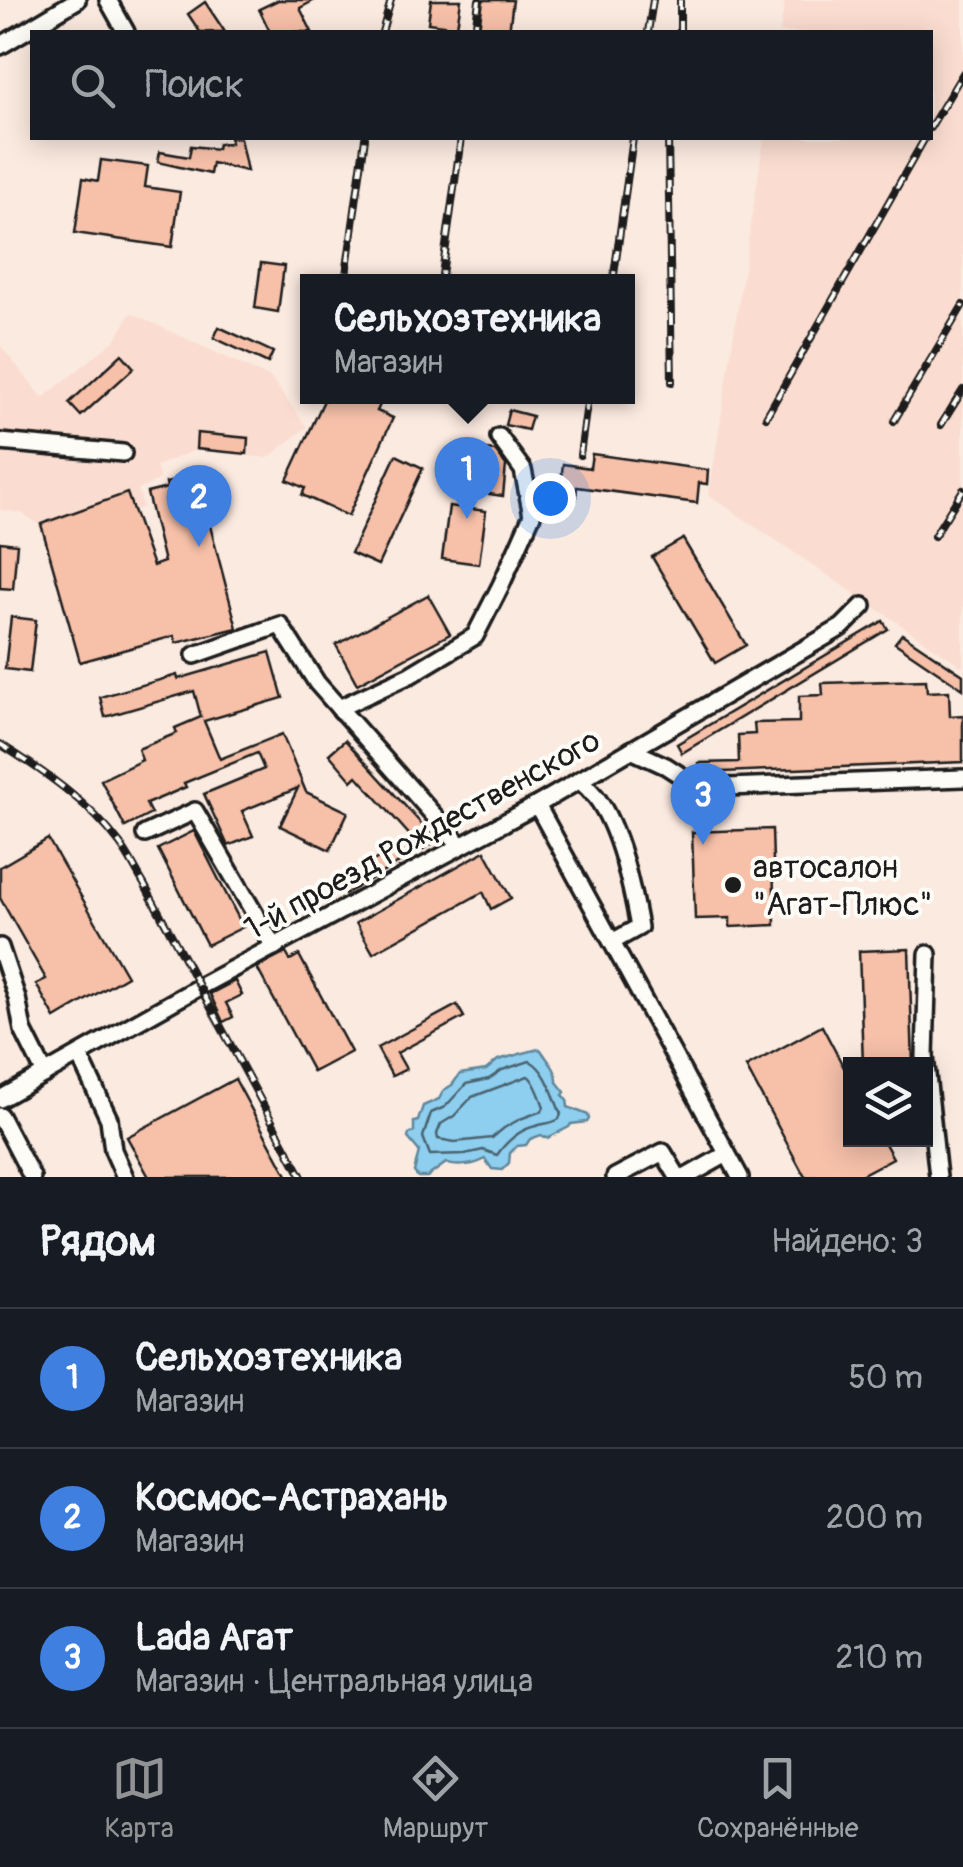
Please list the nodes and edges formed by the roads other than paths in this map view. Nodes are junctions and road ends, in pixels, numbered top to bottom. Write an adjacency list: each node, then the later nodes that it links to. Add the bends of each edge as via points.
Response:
1 (77, 0): 4 (street)
2 (108, 0): 3 (street)
3 (125, 30)
4 (0, 46)
5 (500, 436): 10 (street, via 523,470 532,516 474,636 410,676)
6 (0, 442): 7 (street)
7 (122, 453)
8 (863, 606): 11 (street, 1-й проезд Рождественского, via 842,628)
9 (196, 655): 10 (street, via 280,625)
10 (339, 708): 16 (street)
11 (631, 750): 12 (street, via 700,788); 13 (street, 1-й проезд Рождественского)
12 (963, 778)
13 (579, 780): 14 (street, 1-й проезд Рождественского); 17 (street, via 608,820 634,896 639,927)
14 (536, 804): 16 (street, 1-й проезд Рождественского); 17 (street)
15 (145, 834): 19 (street, via 195,811)
16 (461, 846): 19 (street, 1-й проезд Рождественского)
17 (612, 942): 25 (street)
18 (0, 947): 22 (street, via 24,1030)
19 (274, 947): 21 (street, 1-й проезд Рождественского)
20 (928, 954): 31 (street, via 926,1056)
21 (79, 1055): 22 (street, 1-й проезд Рождественского); 27 (street, via 109,1119)
22 (45, 1074): 23 (street, 1-й проезд Рождественского)
23 (0, 1099)
24 (0, 1116): 26 (street)
25 (727, 1154): 29 (street); 30 (street)
26 (32, 1177)
27 (125, 1177)
28 (615, 1177): 29 (street, via 663,1152)
29 (682, 1177)
30 (740, 1177)
31 (938, 1177)

